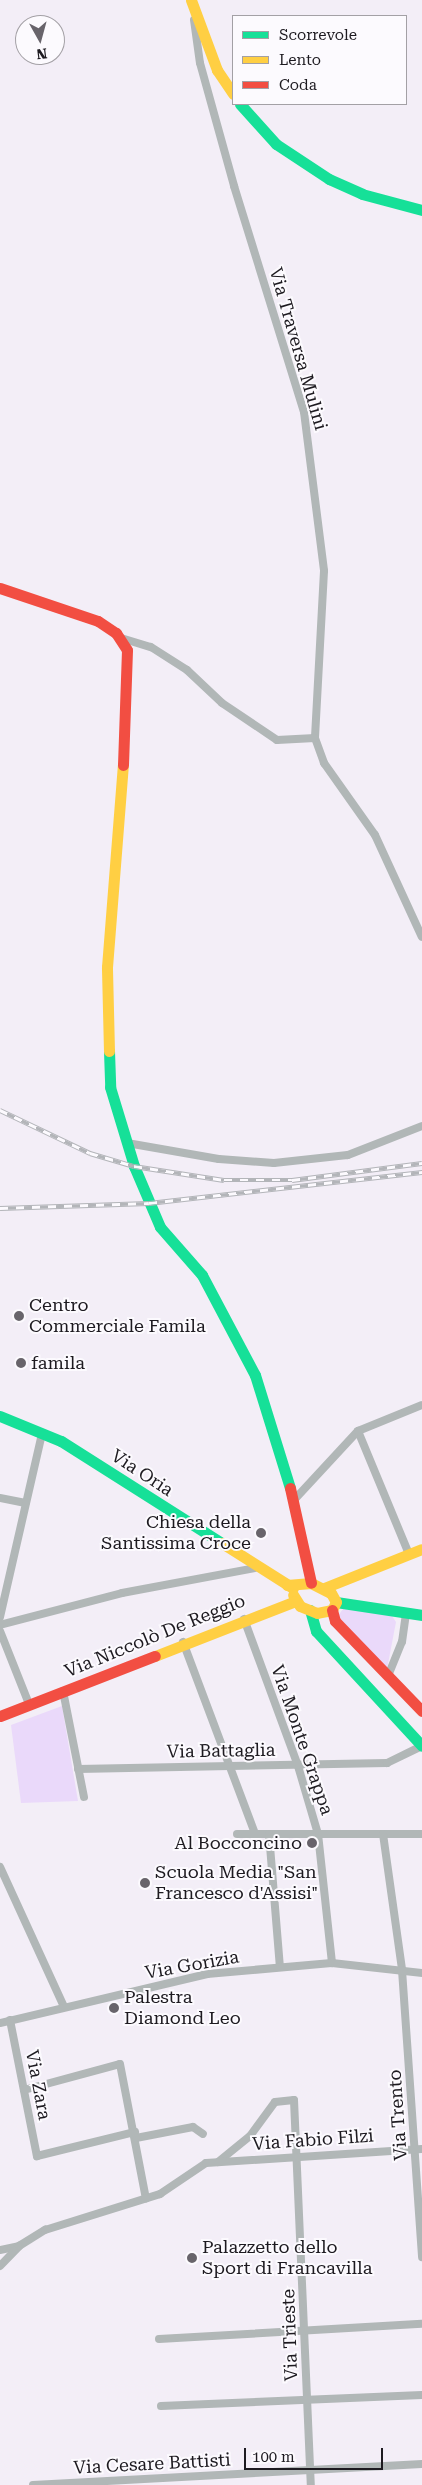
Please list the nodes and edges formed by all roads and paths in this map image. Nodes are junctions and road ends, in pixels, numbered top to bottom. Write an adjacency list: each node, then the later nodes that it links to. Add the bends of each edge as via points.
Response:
1 (191, 0): 2 (street)
2 (194, 18): 3 (street, via 217,70); 8 (street, Via Traversa Mulini, via 200,63 234,186 304,412 324,571)
3 (232, 92)
4 (241, 105): 5 (street, via 276,144 329,179 362,194)
5 (422, 210)
6 (0, 588): 7 (street, via 98,621)
7 (121, 638): 8 (street, via 151,647 187,670 222,703 277,740); 11 (street, via 130,667 112,871 106,1047 112,1097)
8 (316, 738): 9 (street, Via Traversa Mulini, via 324,763 375,835)
9 (422, 937)
10 (422, 1126): 11 (street, via 348,1155 274,1163 219,1159)
11 (127, 1143): 17 (street, via 160,1227 173,1248 202,1275 255,1375)
12 (422, 1405): 14 (street)
13 (0, 1416): 15 (street, Via Oria)
14 (358, 1431): 17 (street); 20 (street)
15 (42, 1433): 18 (street); 21 (street, Via Oria)
16 (0, 1498): 18 (street)
17 (294, 1500): 22 (street)
18 (26, 1503): 30 (street)
19 (422, 1549): 20 (street)
20 (410, 1554): 24 (street)
21 (255, 1568): 23 (street, Via Oria); 32 (street, via 113,1595)
22 (311, 1583): 23 (street); 24 (street)
23 (291, 1586): 25 (street)
24 (324, 1588): 26 (street)
25 (295, 1600): 27 (street); 31 (street, Via Niccolò De Reggio)
26 (334, 1606): 27 (street); 28 (street); 35 (street, via 335,1620)
27 (310, 1610): 40 (street, via 316,1631)
28 (406, 1612): 29 (street); 35 (street, via 402,1642)
29 (422, 1616)
30 (0, 1617)
31 (244, 1619): 34 (street, Via Niccolò De Reggio); 42 (street, Via Monte Grappa)
32 (0, 1625)
33 (0, 1631): 37 (street)
34 (183, 1642): 36 (street, Via Niccolò De Reggio); 41 (street)
35 (388, 1676): 38 (street)
36 (63, 1691): 37 (street, Via Niccolò De Reggio); 43 (street)
37 (30, 1704): 39 (street, Via Niccolò De Reggio)
38 (422, 1711)
39 (0, 1716)
40 (422, 1746): 42 (street, Via Battaglia, via 387,1763)
41 (233, 1766): 42 (street, Via Battaglia); 43 (street, Via Battaglia); 46 (street)
42 (298, 1766): 48 (street, Via Monte Grappa)
43 (78, 1769): 44 (street)
44 (84, 1797)
45 (237, 1834): 46 (street)
46 (255, 1834): 47 (street)
47 (268, 1834): 48 (street); 53 (street)
48 (318, 1834): 49 (street); 52 (street, Via Monte Grappa)
49 (383, 1834): 50 (street); 54 (street, Via Trento)
50 (422, 1834)
51 (0, 1867): 56 (street)
52 (332, 1963): 53 (street, Via Gorizia); 54 (street, Via Gorizia)
53 (280, 1968): 56 (street, Via Gorizia, via 207,1974)
54 (402, 1970): 55 (street, Via Gorizia); 62 (street, Via Trento)
55 (422, 1973)
56 (64, 2007): 57 (street, Via Gorizia)
57 (10, 2020): 58 (street, Via Gorizia); 59 (street, Via Zara)
58 (0, 2023)
59 (24, 2090): 61 (street, Via Zara, via 37,2156); 61 (street, via 120,2064)
60 (202, 2134): 61 (street, via 193,2127)
61 (135, 2135): 65 (street)
62 (419, 2149): 63 (street, Via Fabio Filzi); 68 (street, Via Trento)
63 (297, 2154): 64 (street, Via Fabio Filzi); 64 (street, Via Trieste, via 295,2103 287,2099 275,2102 250,2136); 71 (street, Via Trieste)
64 (218, 2162): 65 (street, Via Fabio Filzi, via 206,2162)
65 (146, 2199): 66 (street, via 45,2230)
66 (19, 2246): 67 (street); 69 (street)
67 (0, 2250)
68 (422, 2258)
69 (0, 2266)
70 (422, 2324): 71 (street)
71 (304, 2331): 72 (street); 74 (street, Via Trieste)
72 (159, 2338)
73 (422, 2395): 74 (street)
74 (307, 2400): 75 (street); 77 (street, Via Trieste)
75 (161, 2406)
76 (422, 2464): 77 (street, Via Cesare Battisti)
77 (310, 2471): 78 (street, Via Cesare Battisti); 80 (street, Via Trieste)
78 (65, 2484): 79 (street, Via Cesare Battisti)
79 (33, 2485)
80 (311, 2485)

